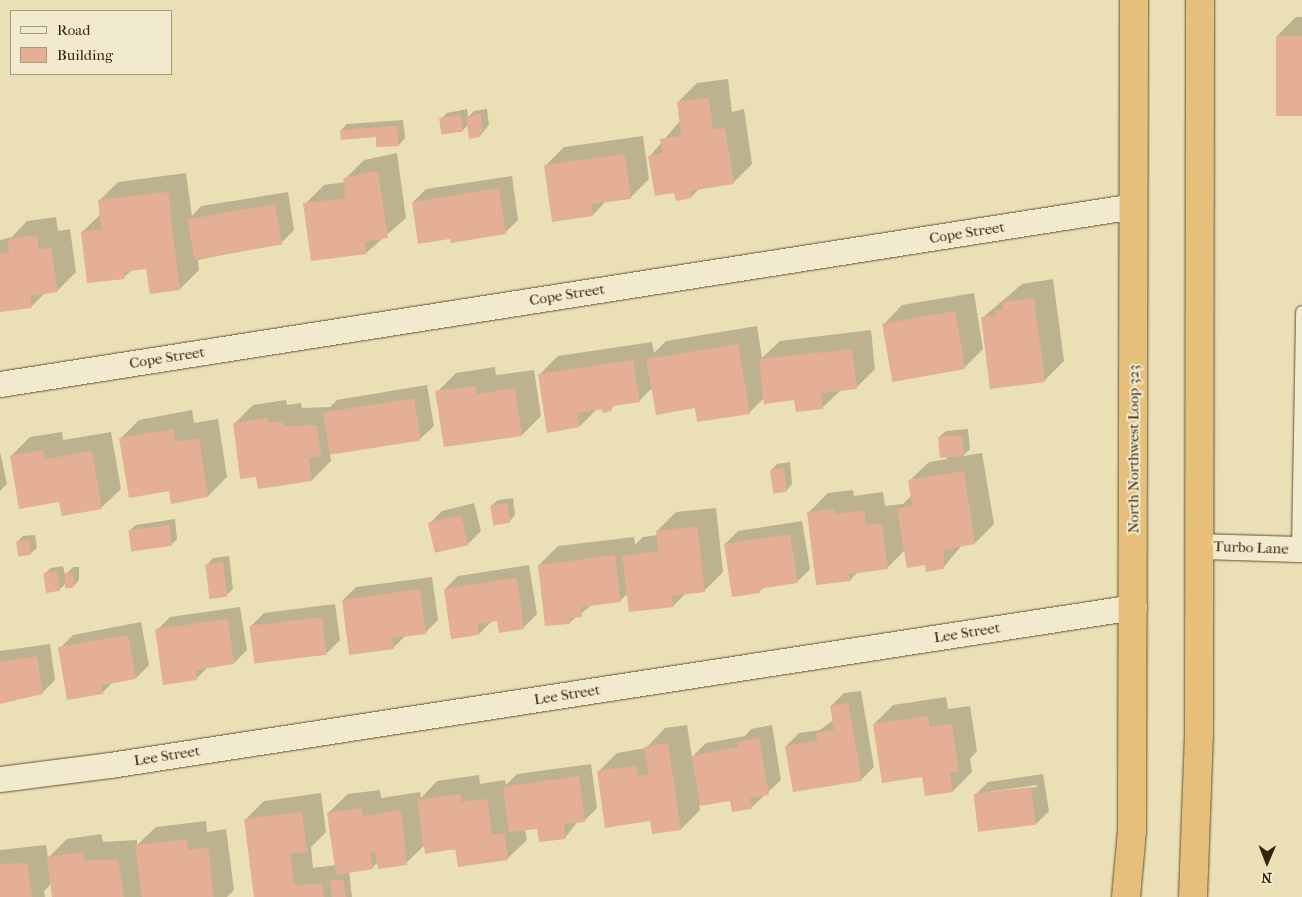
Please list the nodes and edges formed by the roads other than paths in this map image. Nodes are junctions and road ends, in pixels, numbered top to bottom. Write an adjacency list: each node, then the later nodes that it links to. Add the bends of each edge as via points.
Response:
1 (1134, 0): 3 (highway, North Northwest Loop 323)
2 (1200, 0): 6 (highway)
3 (1134, 206): 5 (street, Cope Street); 8 (highway, North Northwest Loop 323)
4 (1302, 312): 7 (lane)
5 (0, 384)
6 (1200, 546): 7 (street, Turbo Lane); 11 (highway, via 1199,734)
7 (1300, 549)
8 (1134, 607): 9 (street, Lee Street, via 110,765); 10 (highway, North Northwest Loop 323, via 1132,831)
9 (0, 779)
10 (1126, 897)
11 (1193, 897)

